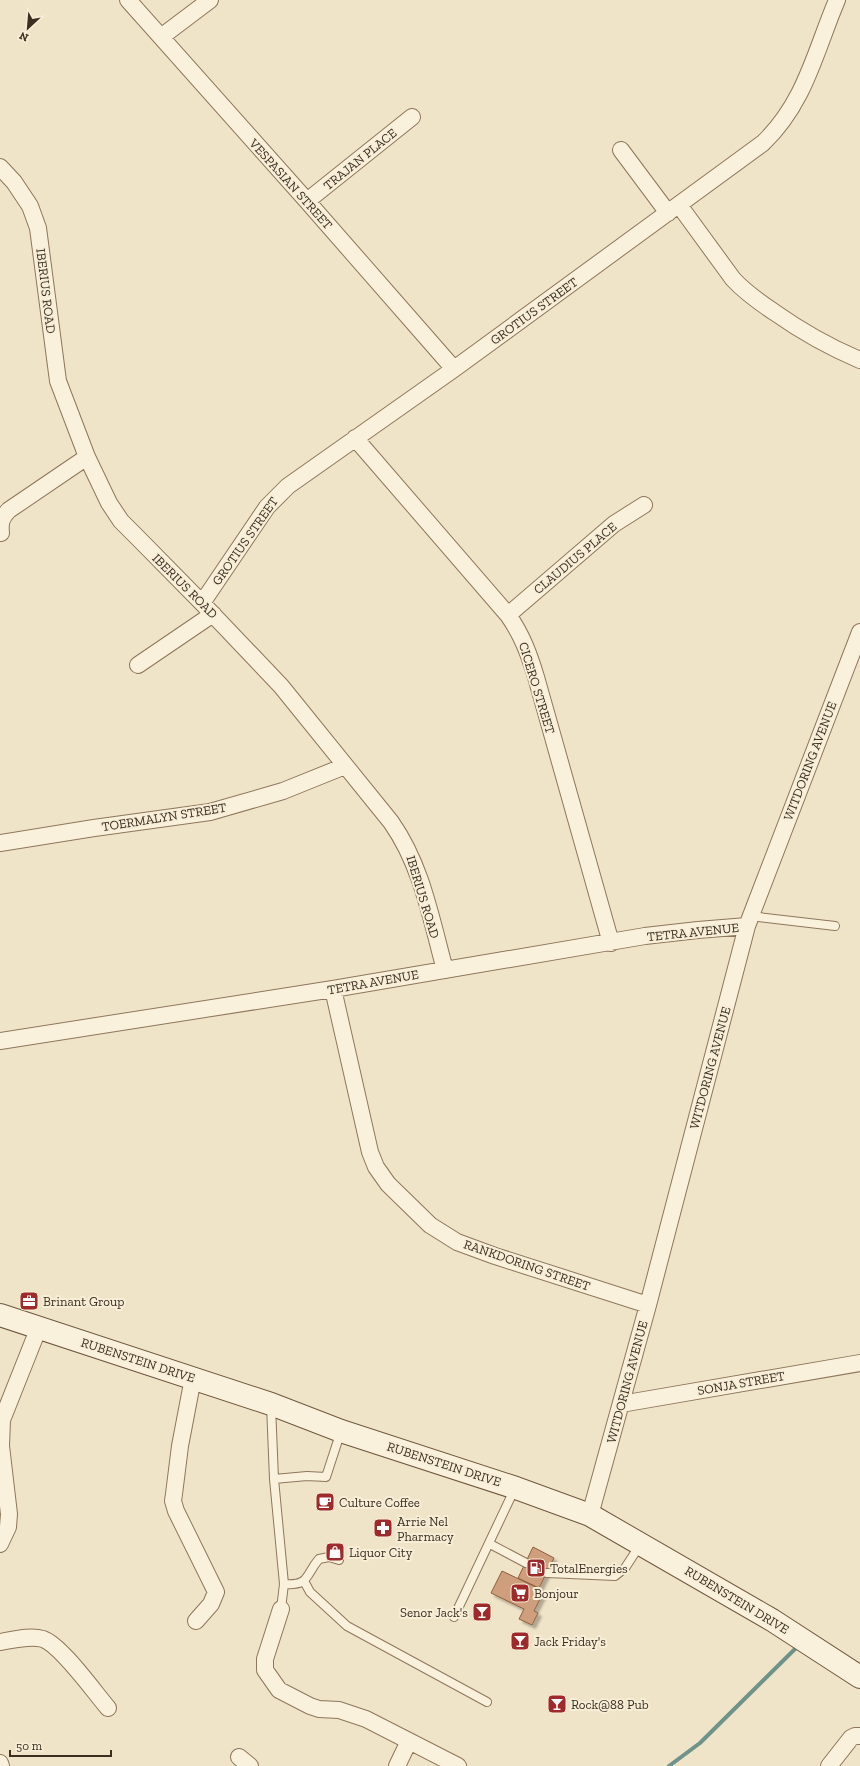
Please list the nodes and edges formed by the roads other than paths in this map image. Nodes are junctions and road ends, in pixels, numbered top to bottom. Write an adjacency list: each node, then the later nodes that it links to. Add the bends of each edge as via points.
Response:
1 (128, 0): 4 (street, VESPASIAN STREET)
2 (210, 0): 4 (street)
3 (837, 0): 9 (street, GROTIUS STREET, via 801,94 777,130 763,144)
4 (161, 37): 8 (street, VESPASIAN STREET)
5 (412, 117): 8 (street, TRAJAN PLACE)
6 (621, 150): 9 (street)
7 (0, 167): 13 (street, IBERIUS ROAD, via 30,206 38,228 58,381)
8 (307, 201): 11 (street, VESPASIAN STREET)
9 (673, 209): 10 (street, via 743,290 802,331); 11 (street, GROTIUS STREET)
10 (860, 360)
11 (454, 369): 12 (street, GROTIUS STREET)
12 (355, 438): 16 (street, GROTIUS STREET, via 278,494 267,507); 17 (street, CICERO STREET)
13 (87, 457): 15 (street, via 9,510 0,523); 16 (street, IBERIUS ROAD, via 109,503 121,521)
14 (644, 505): 17 (street, CLAUDIUS PLACE, via 614,524)
15 (1, 533)
16 (207, 608): 19 (street); 21 (street, IBERIUS ROAD, via 281,686)
17 (508, 615): 25 (street, CICERO STREET, via 526,645)
18 (860, 632): 20 (street, WITDORING AVENUE)
19 (138, 665)
20 (853, 670): 23 (street, WITDORING AVENUE)
21 (345, 766): 22 (street, TOERMALYN STREET, via 283,791 210,812); 26 (street, IBERIUS ROAD, via 391,822 407,846 421,883)
22 (0, 843)
23 (748, 921): 24 (lane); 25 (street, TETRA AVENUE); 29 (street, WITDORING AVENUE)
24 (834, 926)
25 (611, 943): 26 (street, TETRA AVENUE)
26 (445, 970): 27 (street, TETRA AVENUE)
27 (333, 989): 28 (street, TETRA AVENUE); 29 (street, RANKDORING STREET, via 370,1152 376,1167 388,1184 411,1208 430,1225 457,1242)
28 (0, 1041)
29 (648, 1305): 35 (street, WITDORING AVENUE)
30 (0, 1315): 31 (street, RUBENSTEIN DRIVE)
31 (39, 1327): 33 (street, RUBENSTEIN DRIVE); 40 (street, via 2,1420 1,1446 9,1514 8,1527)
32 (860, 1363): 35 (street, SONJA STREET)
33 (193, 1378): 34 (street, RUBENSTEIN DRIVE); 50 (street, via 173,1501 216,1592 211,1604)
34 (271, 1404): 36 (street, RUBENSTEIN DRIVE); 37 (lane)
35 (621, 1404): 39 (street, WITDORING AVENUE)
36 (341, 1431): 37 (lane, via 326,1477); 38 (street, RUBENSTEIN DRIVE)
37 (274, 1479): 47 (lane)
38 (516, 1488): 39 (street, RUBENSTEIN DRIVE); 41 (lane)
39 (590, 1514): 42 (street, RUBENSTEIN DRIVE)
40 (0, 1544)
41 (490, 1544): 44 (lane); 49 (lane)
42 (640, 1545): 45 (lane, via 625,1568 615,1576); 52 (street, RUBENSTEIN DRIVE, via 681,1572 772,1620)
43 (339, 1560): 46 (lane, via 329,1557 319,1560)
44 (526, 1563)
45 (547, 1573)
46 (304, 1582): 47 (lane, via 296,1585); 53 (lane, via 310,1592 347,1626)
47 (284, 1584): 48 (lane)
48 (281, 1609): 56 (street, via 265,1659 265,1670 279,1690 319,1709 351,1713)
49 (454, 1618)
50 (196, 1621)
51 (0, 1642): 54 (street, via 30,1638 48,1642 63,1654)
52 (860, 1676)
53 (487, 1702)
54 (108, 1708)
55 (860, 1736): 59 (street, via 850,1738)
56 (409, 1741): 57 (street); 58 (street)
57 (449, 1764)
58 (396, 1766)
59 (829, 1766)

